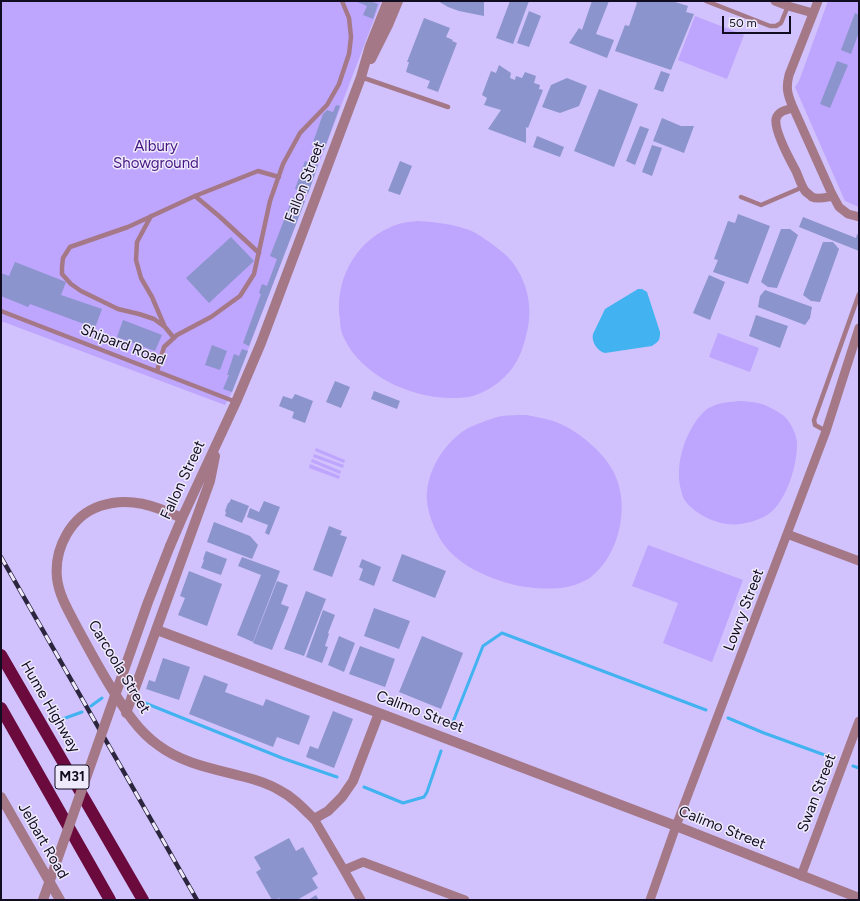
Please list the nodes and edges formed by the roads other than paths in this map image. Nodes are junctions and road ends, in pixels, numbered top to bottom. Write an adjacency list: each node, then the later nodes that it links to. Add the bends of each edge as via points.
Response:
1 (342, 1): 12 (lane, via 349,18 351,37 349,54 339,84 327,105 300,133)
2 (388, 1): 9 (street, Fallon Street)
3 (398, 1): 9 (street, Fallon Street)
4 (706, 1): 7 (lane, via 770,26 781,23)
5 (775, 1): 7 (street)
6 (818, 1): 8 (street)
7 (788, 6): 8 (street)
8 (814, 13): 11 (street, via 787,84)
9 (361, 77): 10 (lane); 26 (street, Fallon Street, via 261,343)
10 (448, 107)
11 (793, 108): 13 (street, via 779,114 776,123); 15 (street)
12 (279, 177): 14 (lane, via 258,171); 19 (lane, via 270,201)
13 (803, 187): 15 (street, via 813,198); 16 (lane, via 762,205)
14 (195, 196): 17 (lane); 19 (lane)
15 (833, 196): 18 (street, via 839,207)
16 (741, 197)
17 (151, 216): 22 (lane, via 137,242 136,260 141,278); 22 (lane, via 128,227 70,247 63,258 62,274 81,291 118,309 154,319)
18 (859, 218)
19 (258, 253): 24 (lane, via 254,274 240,296 212,317)
20 (859, 294): 27 (lane, via 814,420 815,425)
21 (1, 311): 25 (lane, Shipard Road)
22 (164, 327): 24 (lane)
23 (859, 328): 27 (street, Lowry Street)
24 (174, 338): 25 (lane, via 164,347)
25 (156, 371): 26 (lane, Shipard Road)
26 (236, 402): 28 (street, Fallon Street)
27 (826, 431): 30 (street, Lowry Street)
28 (219, 438): 29 (street, Fallon Street); 32 (street, via 210,481)
29 (182, 518): 35 (street, Carcoola Street, via 145,504 108,504 92,509 78,520 62,543 57,562 57,578 62,598); 44 (street, Fallon Street, bridge, via 146,609)
30 (787, 534): 31 (street); 40 (street, Lowry Street)
31 (859, 561)
32 (157, 630): 35 (street); 36 (street, Calimo Street)
33 (1, 655): 47 (highway, Hume Highway / M31)
34 (1, 708): 46 (highway, M31)
35 (126, 713): 39 (street, Carcoola Street, via 139,729 158,745 180,758 260,781 298,803)
36 (379, 713): 39 (street, via 353,781 328,811); 40 (street, Calimo Street)
37 (859, 721): 42 (street, Swan Street)
38 (1, 797): 45 (street, Jelbart Road)
39 (314, 819): 41 (street, Carcoola Street)
40 (676, 826): 42 (street, Calimo Street); 50 (street, Lowry Street)
41 (344, 870): 48 (street, Carcoola Street); 49 (street, via 363,862)
42 (801, 876): 43 (street, Calimo Street)
43 (859, 898)
44 (43, 900)
45 (60, 900)
46 (110, 900)
47 (143, 900)
48 (361, 900)
49 (464, 900)
50 (650, 900)

